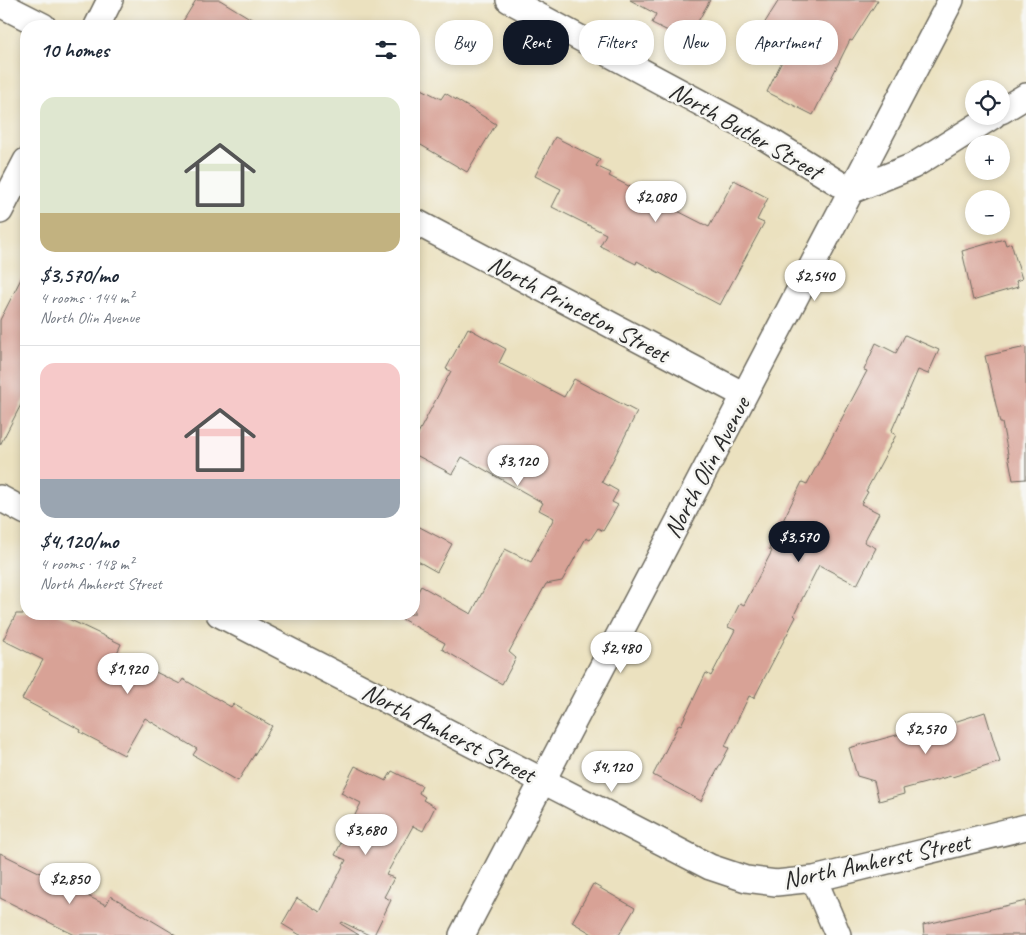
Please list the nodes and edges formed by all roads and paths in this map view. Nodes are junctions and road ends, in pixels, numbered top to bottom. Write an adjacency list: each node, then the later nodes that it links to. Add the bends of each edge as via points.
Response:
1 (110, 0): 6 (street)
2 (509, 0): 11 (street, North Butler Street, via 764,137)
3 (951, 0): 11 (street, North Olin Avenue)
4 (0, 4): 5 (street)
5 (31, 20)
6 (100, 20)
7 (1025, 100): 8 (street)
8 (1010, 107)
9 (979, 125): 11 (street, via 913,166)
10 (20, 173): 12 (street)
11 (851, 190): 14 (street, North Olin Avenue)
12 (0, 211)
13 (420, 224): 14 (street, North Princeton Street)
14 (744, 395): 18 (street, North Olin Avenue)
15 (0, 498): 16 (street)
16 (20, 509)
17 (231, 620): 18 (street, North Amherst Street)
18 (543, 780): 20 (street, North Amherst Street, via 710,866 746,878 776,883); 21 (street, North Olin Avenue)
19 (1026, 826): 20 (street, North Amherst Street)
20 (814, 879): 22 (street)
21 (462, 935)
22 (838, 935)

